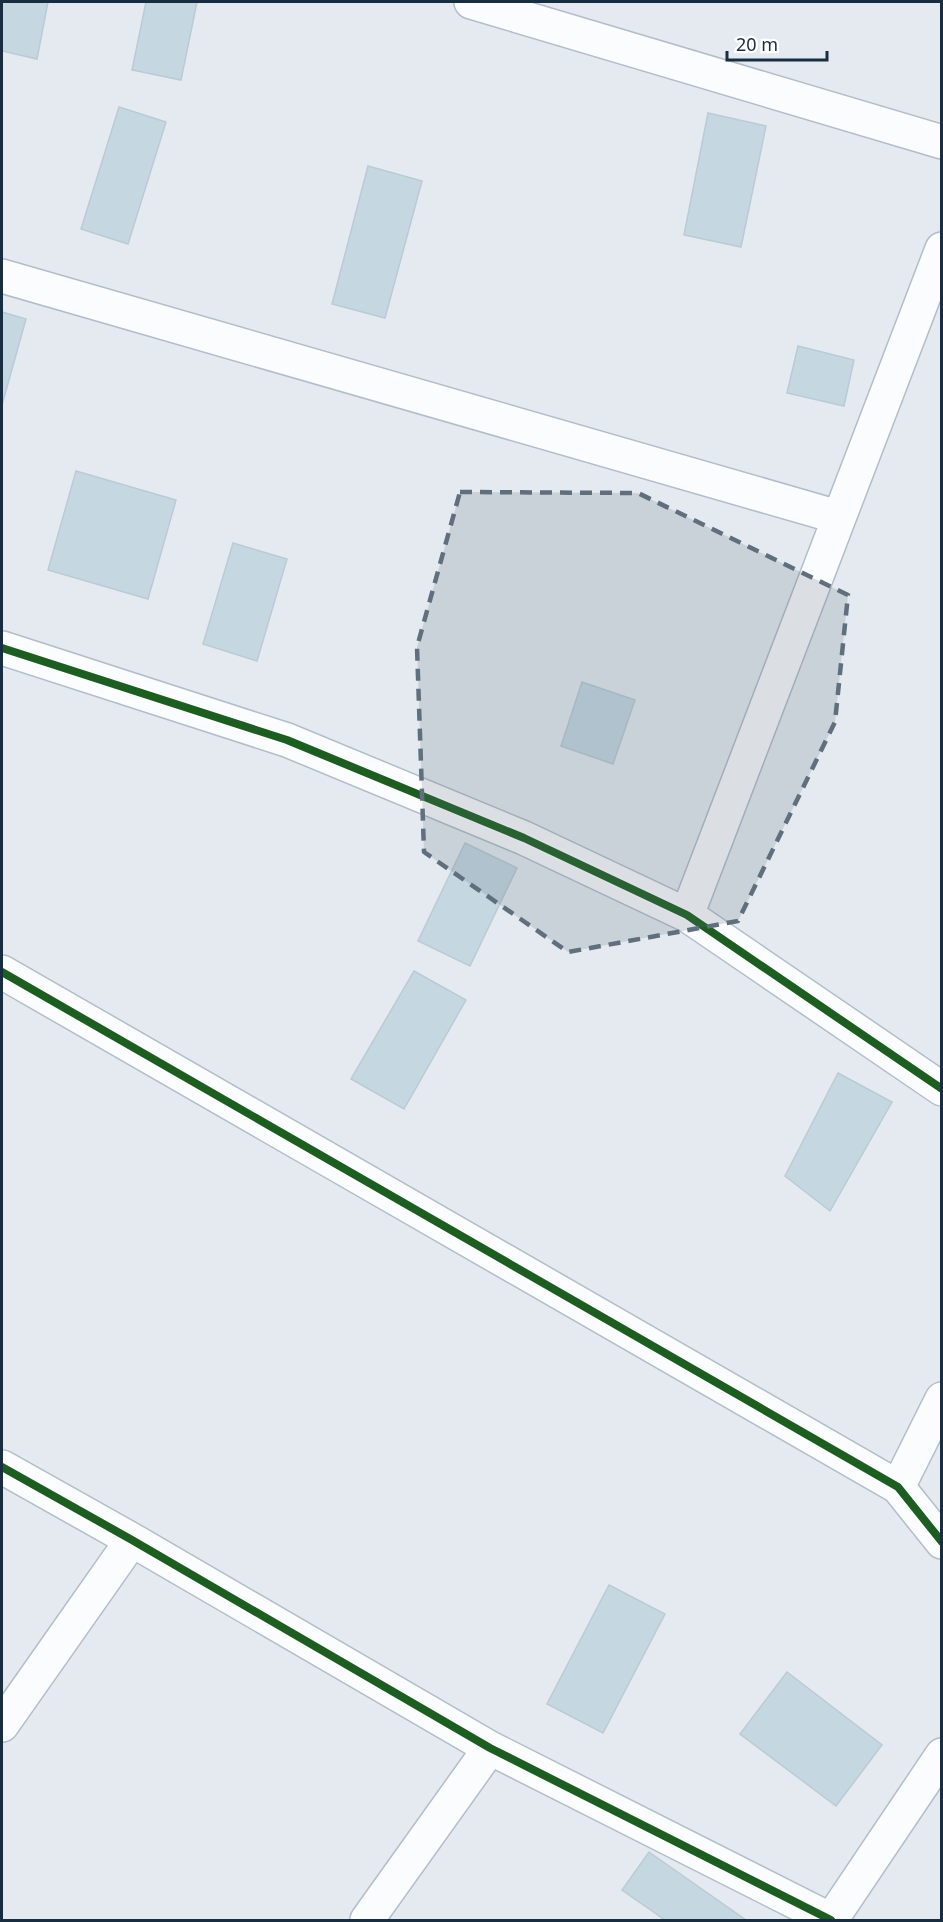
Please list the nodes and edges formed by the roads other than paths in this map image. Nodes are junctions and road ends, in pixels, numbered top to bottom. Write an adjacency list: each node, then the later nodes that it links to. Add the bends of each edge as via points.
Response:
1 (471, 2): 2 (street)
2 (942, 142)
3 (942, 249): 5 (street)
4 (2, 276): 5 (street)
5 (838, 517): 7 (street)
6 (2, 648): 7 (street, via 287,740 524,838)
7 (687, 915): 9 (street)
8 (2, 972): 12 (street)
9 (942, 1089)
10 (942, 1399): 12 (street)
11 (2, 1467): 13 (street)
12 (898, 1487): 14 (street)
13 (132, 1540): 15 (street); 16 (street)
14 (942, 1542)
15 (2, 1725)
16 (490, 1748): 18 (street); 19 (street)
17 (942, 1755): 19 (street)
18 (367, 1920)
19 (831, 1920)

